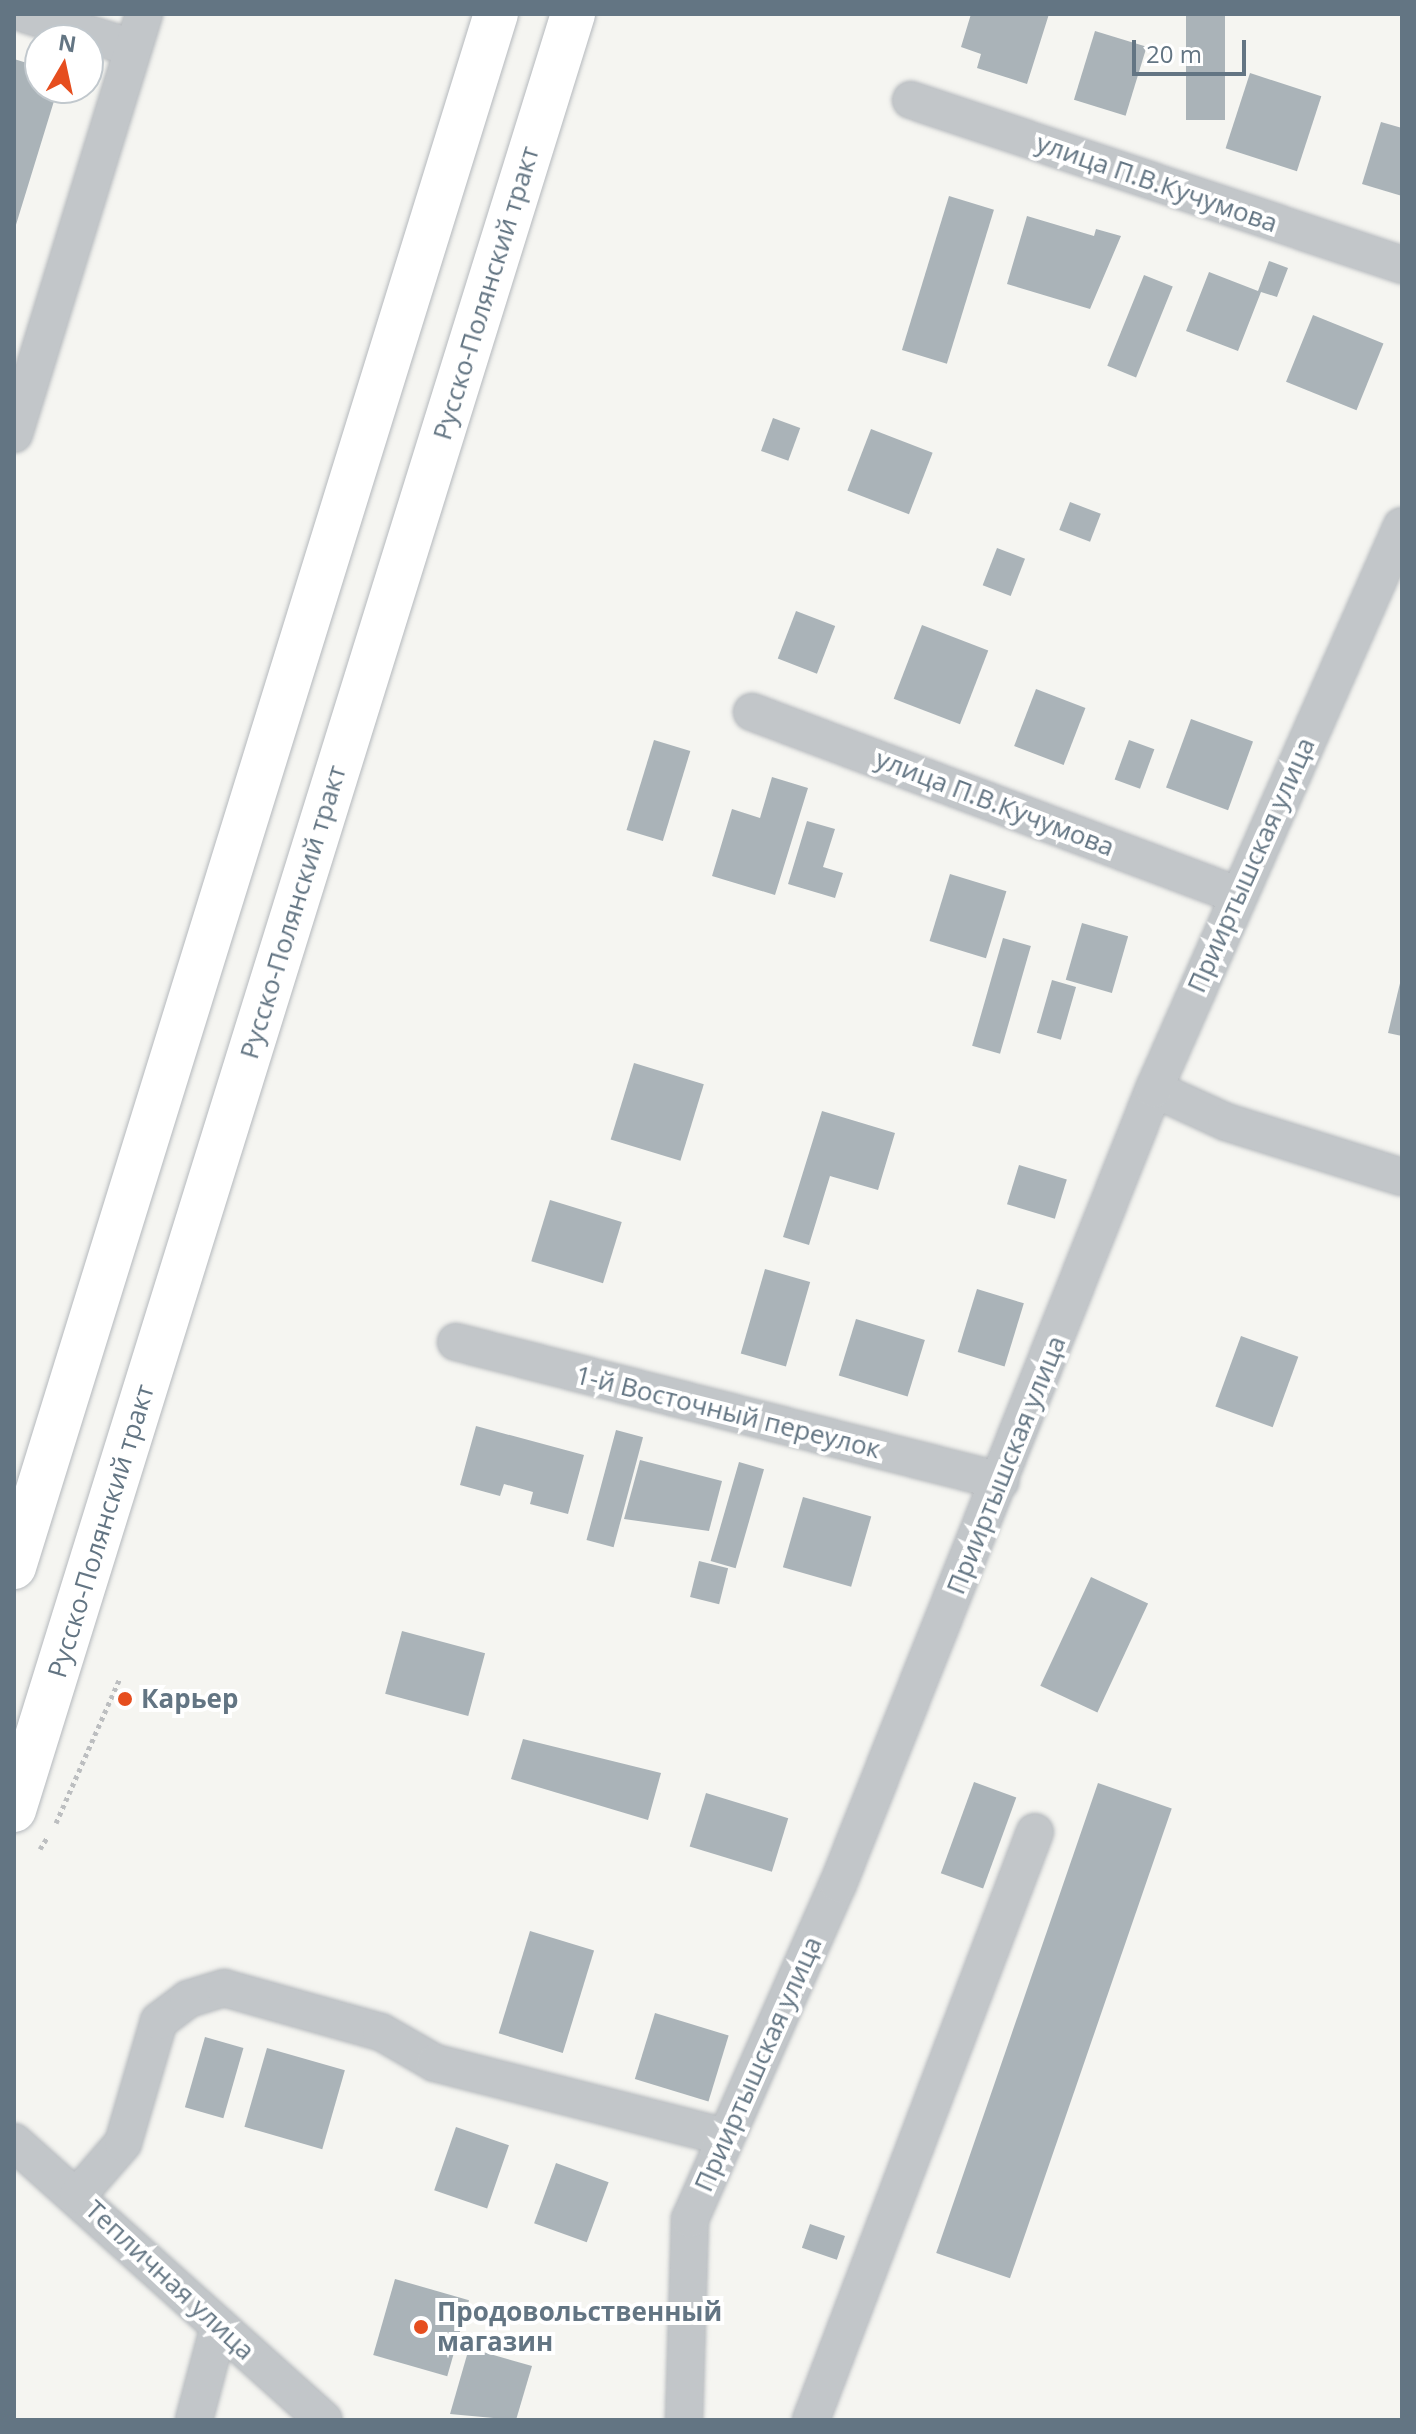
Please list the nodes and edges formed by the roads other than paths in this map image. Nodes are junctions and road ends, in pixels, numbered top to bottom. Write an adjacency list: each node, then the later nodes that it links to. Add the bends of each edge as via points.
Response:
1 (25, 14): 4 (street)
2 (496, 14): 16 (main road)
3 (573, 14): 17 (main road, Русско-Полянский тракт)
4 (139, 31): 7 (street)
5 (911, 100): 6 (street, улица П.В.Кучумова)
6 (1402, 265)
7 (14, 434)
8 (1402, 526): 9 (street, Прииртышская улица)
9 (1393, 570): 11 (street, Прииртышская улица)
10 (752, 712): 11 (street, улица П.В.Кучумова)
11 (1237, 895): 12 (street, Прииртышская улица)
12 (1154, 1089): 13 (street, via 1226,1122); 15 (street, Прииртышская улица)
13 (1402, 1177)
14 (456, 1342): 15 (street, 1-й Восточный переулок)
15 (1001, 1481): 19 (street, Прииртышская улица, via 838,1884)
16 (14, 1567)
17 (14, 1810)
18 (1035, 1832): 26 (street)
19 (725, 2137): 21 (street, via 435,2063 381,2032 224,1988 188,1999 159,2021 123,2143); 25 (street, Прииртышская улица, via 690,2219)
20 (14, 2142): 21 (street, Тепличная улица)
21 (78, 2195): 22 (street, Тепличная улица)
22 (219, 2326): 23 (street); 24 (street, Тепличная улица)
23 (194, 2420)
24 (324, 2420)
25 (684, 2420)
26 (811, 2420)

